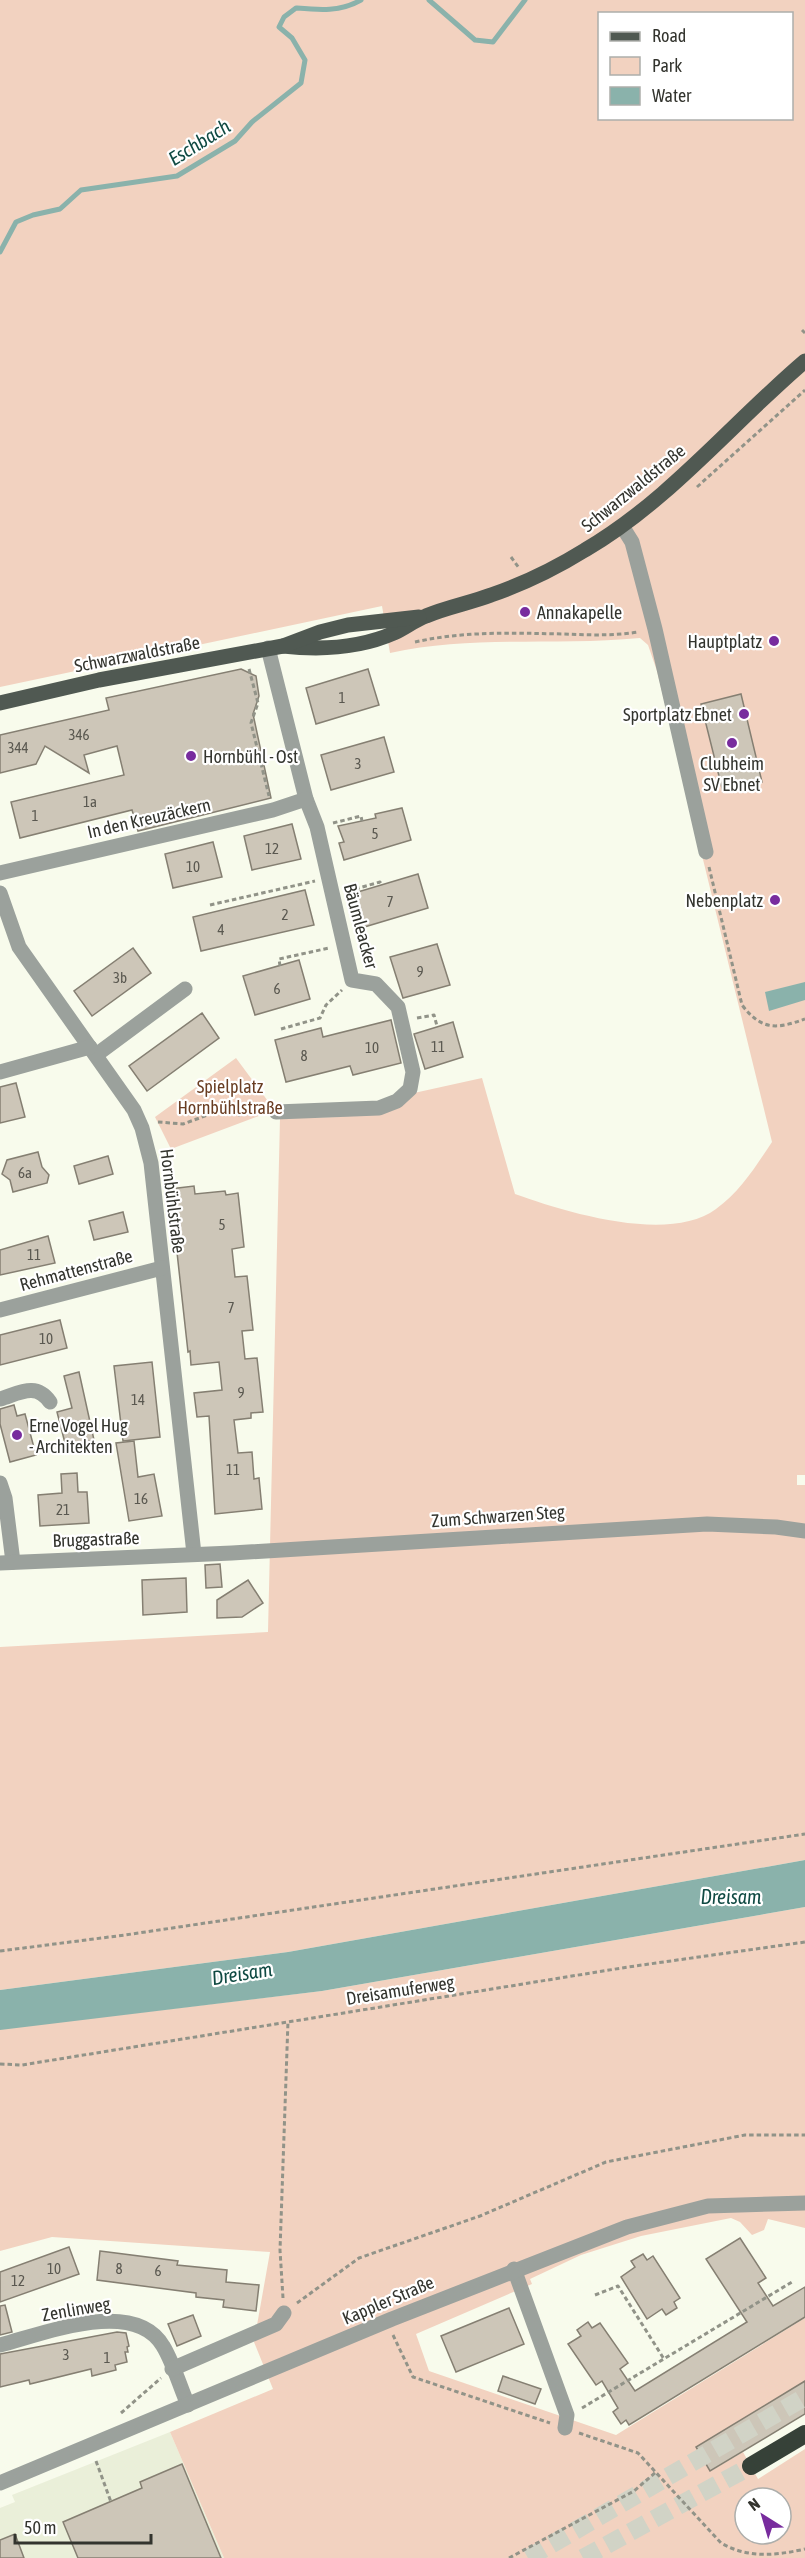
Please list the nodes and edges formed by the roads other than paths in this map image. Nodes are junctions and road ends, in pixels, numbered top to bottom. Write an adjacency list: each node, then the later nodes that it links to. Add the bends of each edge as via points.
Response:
1 (805, 361): 2 (main road, Schwarzwaldstraße, via 681,477)
2 (622, 526): 3 (main road, Schwarzwaldstraße, via 559,565 493,595 425,616 393,634 315,650); 6 (street, via 632,542 655,629)
3 (275, 647): 4 (main road, Schwarzwaldstraße); 5 (street, Bäumleacker)
4 (0, 703)
5 (306, 799): 7 (street, In den Kreuzäckern); 12 (street, Bäumleacker, via 317,827 352,980 376,984 398,1007 413,1072 410,1089 397,1101 379,1108)
6 (706, 852)
7 (0, 873)
8 (0, 893): 10 (street, Hornbühlstraße, via 19,947)
9 (185, 989): 10 (street)
10 (93, 1051): 11 (street); 13 (street, Hornbühlstraße, via 121,1088 142,1128 151,1163)
11 (0, 1072)
12 (276, 1112)
13 (162, 1268): 14 (street, Rehmattenstraße); 19 (street, Hornbühlstraße)
14 (0, 1310)
15 (0, 1399): 16 (street, via 36,1390)
16 (50, 1402)
17 (0, 1483): 20 (street, via 5,1498)
18 (805, 1531): 19 (street, Zum Schwarzen Steg, via 708,1524)
19 (194, 1554): 20 (street, Bruggastraße)
20 (7, 1563)
21 (805, 2203): 22 (street, Kappler Straße, via 708,2206 627,2227)
22 (514, 2269): 26 (street, Kappler Straße); 27 (street)
23 (284, 2313): 25 (street, via 276,2324)
24 (0, 2345): 25 (street, Zenlinweg, via 97,2322 129,2321 144,2327 163,2345)
25 (172, 2368): 26 (street, Zenlinweg)
26 (188, 2405): 30 (street, Kappler Straße)
27 (566, 2422)
28 (805, 2434): 29 (highway)
29 (751, 2466)
30 (0, 2483)

